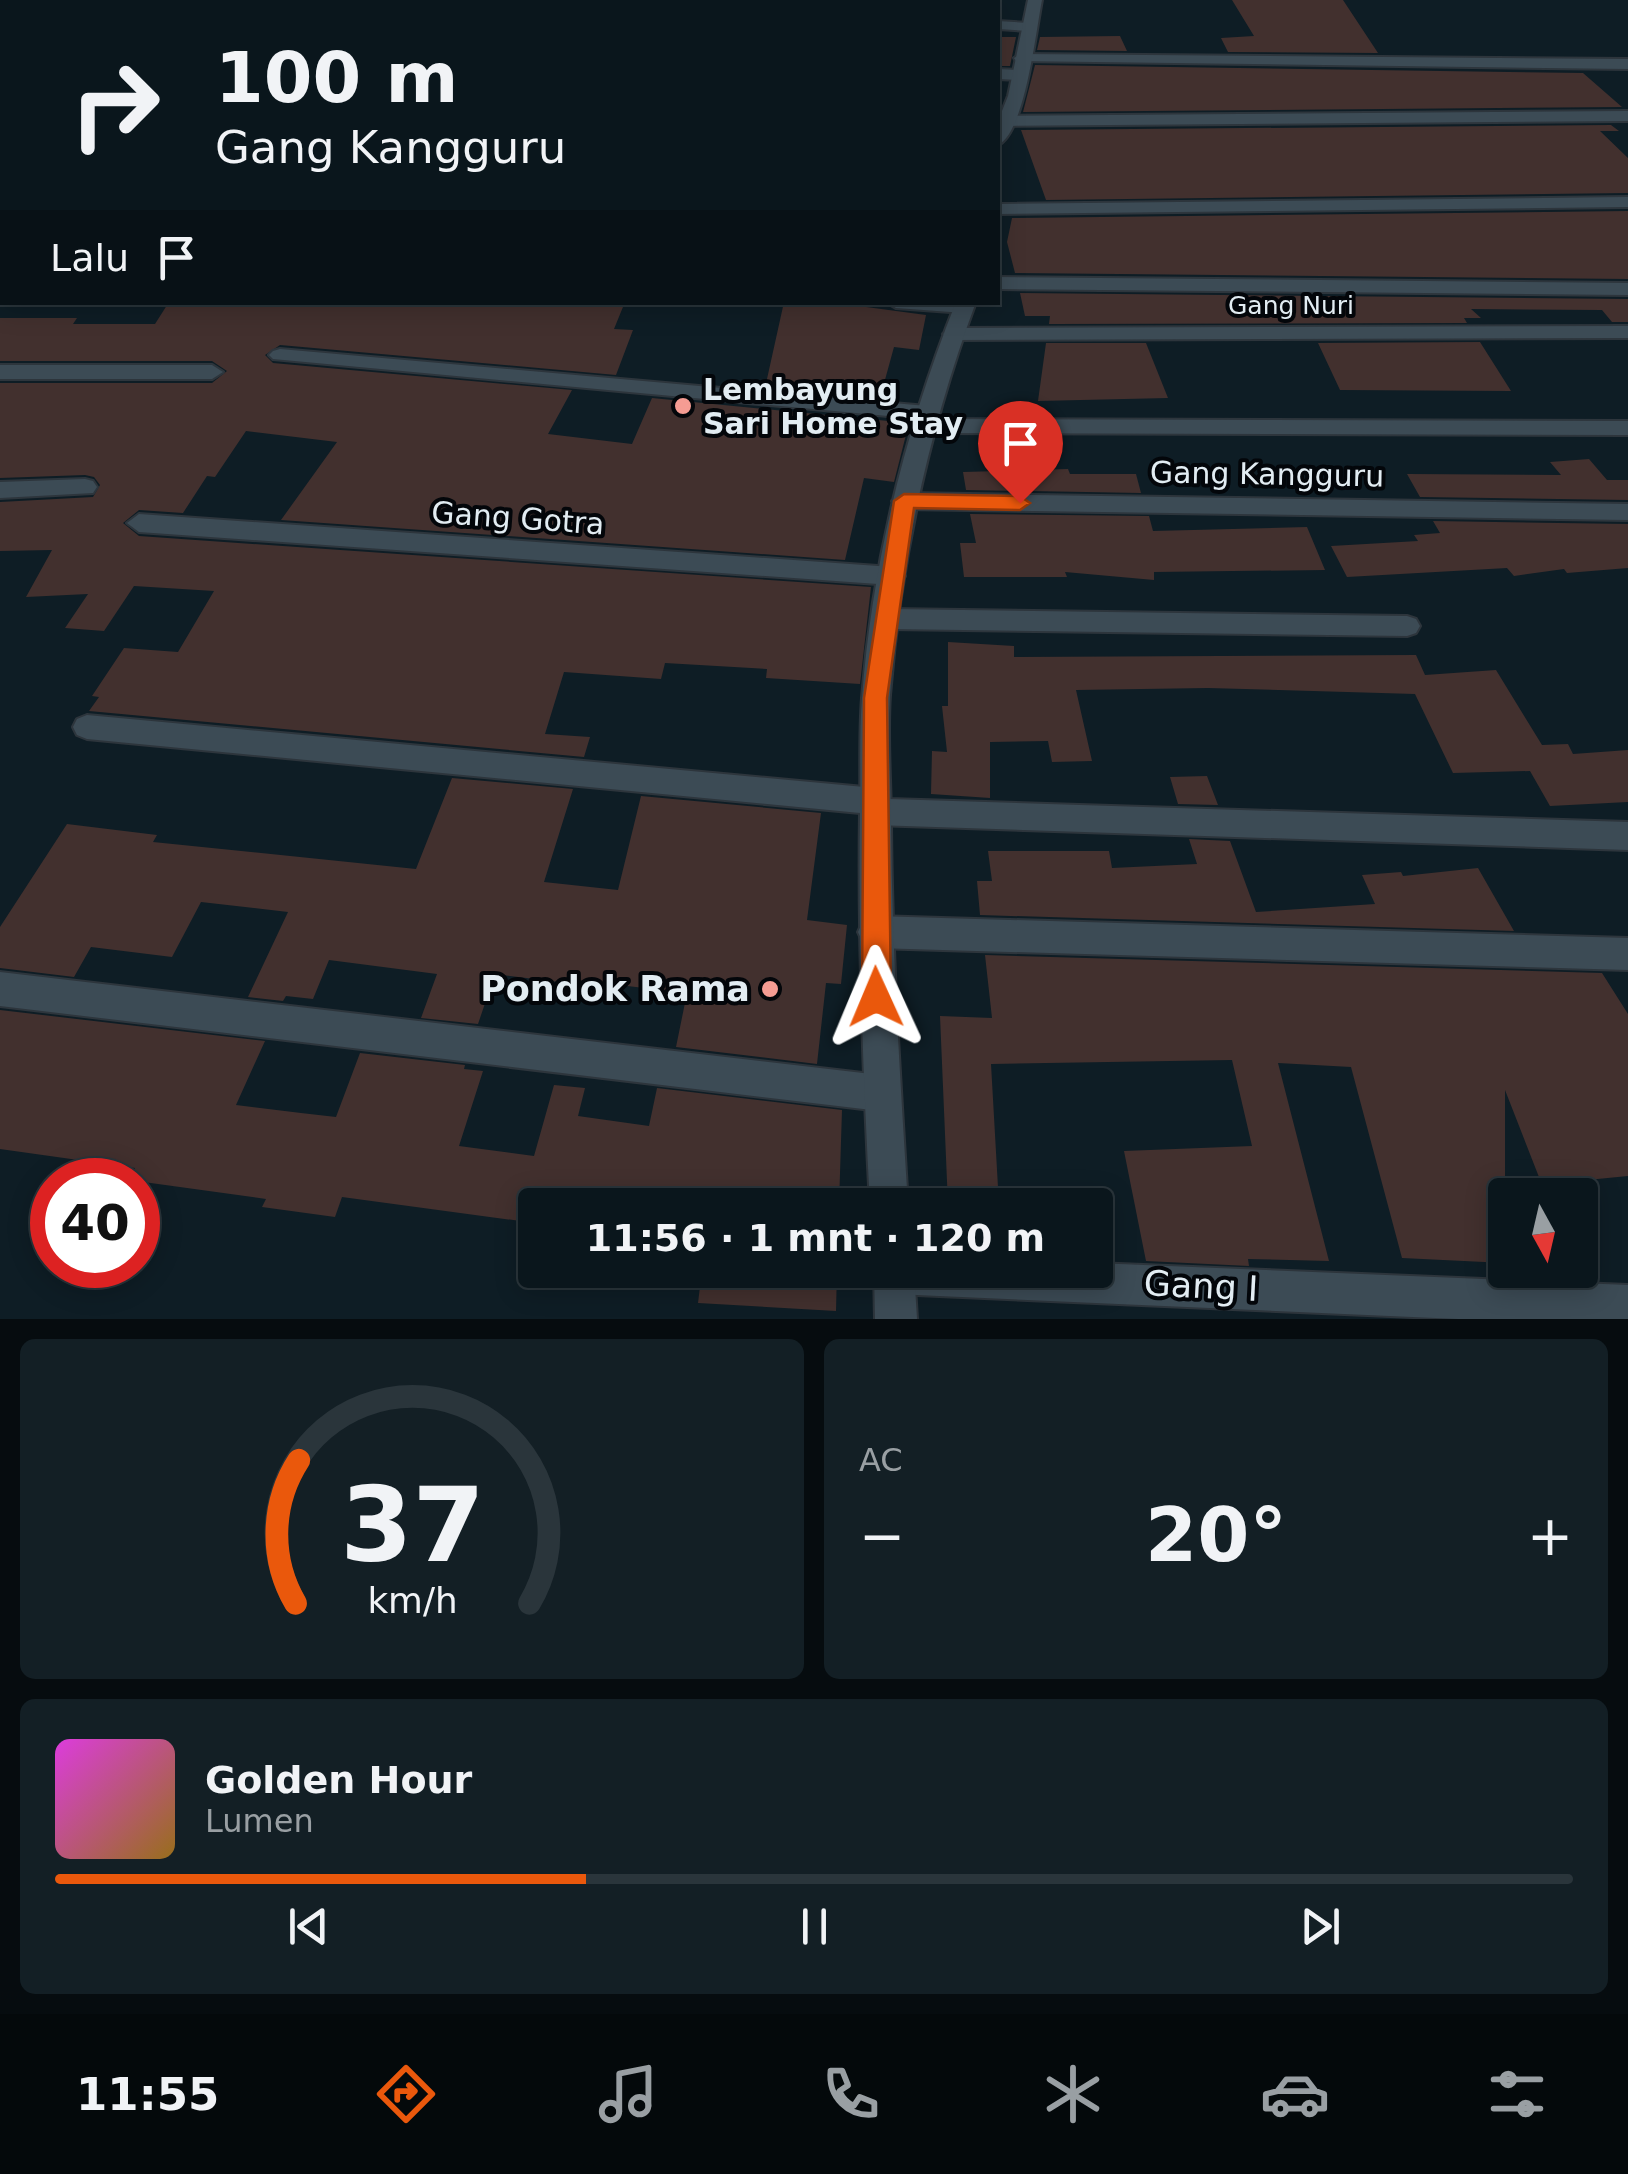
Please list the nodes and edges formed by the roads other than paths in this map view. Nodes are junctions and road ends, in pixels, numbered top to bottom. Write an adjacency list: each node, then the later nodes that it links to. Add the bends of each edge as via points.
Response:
1 (1036, 0): 3 (street)
2 (1000, 25): 3 (street)
3 (1029, 27): 5 (street)
4 (1628, 64): 5 (street)
5 (1021, 67): 6 (street); 8 (street)
6 (1000, 73)
7 (1628, 116): 8 (street)
8 (1001, 122)
9 (1628, 202): 10 (street)
10 (1000, 209)
11 (1000, 283): 12 (street)
12 (1628, 289)
13 (912, 305): 14 (street, Gang Nuri)
14 (961, 314): 15 (street, Gang Nuri); 19 (street)
15 (1628, 332)
16 (280, 355): 19 (street)
17 (0, 372): 18 (street)
18 (212, 372)
19 (924, 420): 20 (street); 23 (street)
20 (1628, 428)
21 (85, 487): 22 (street)
22 (0, 490)
23 (904, 501): 24 (street, Gang Kangguru); 26 (street)
24 (1628, 512)
25 (139, 522): 26 (street, Gang Gotra)
26 (892, 576): 27 (street)
27 (889, 619): 28 (street); 30 (street, via 876,698)
28 (1407, 626)
29 (87, 727): 30 (street)
30 (875, 806): 31 (street); 32 (street)
31 (1628, 836)
32 (875, 932): 33 (street); 35 (street)
33 (1628, 954)
34 (0, 989): 35 (street)
35 (880, 1092): 36 (street)
36 (888, 1188)
37 (1113, 1282): 39 (street, Gang I)
38 (895, 1288): 40 (street)
39 (1628, 1306)
40 (896, 1319)

